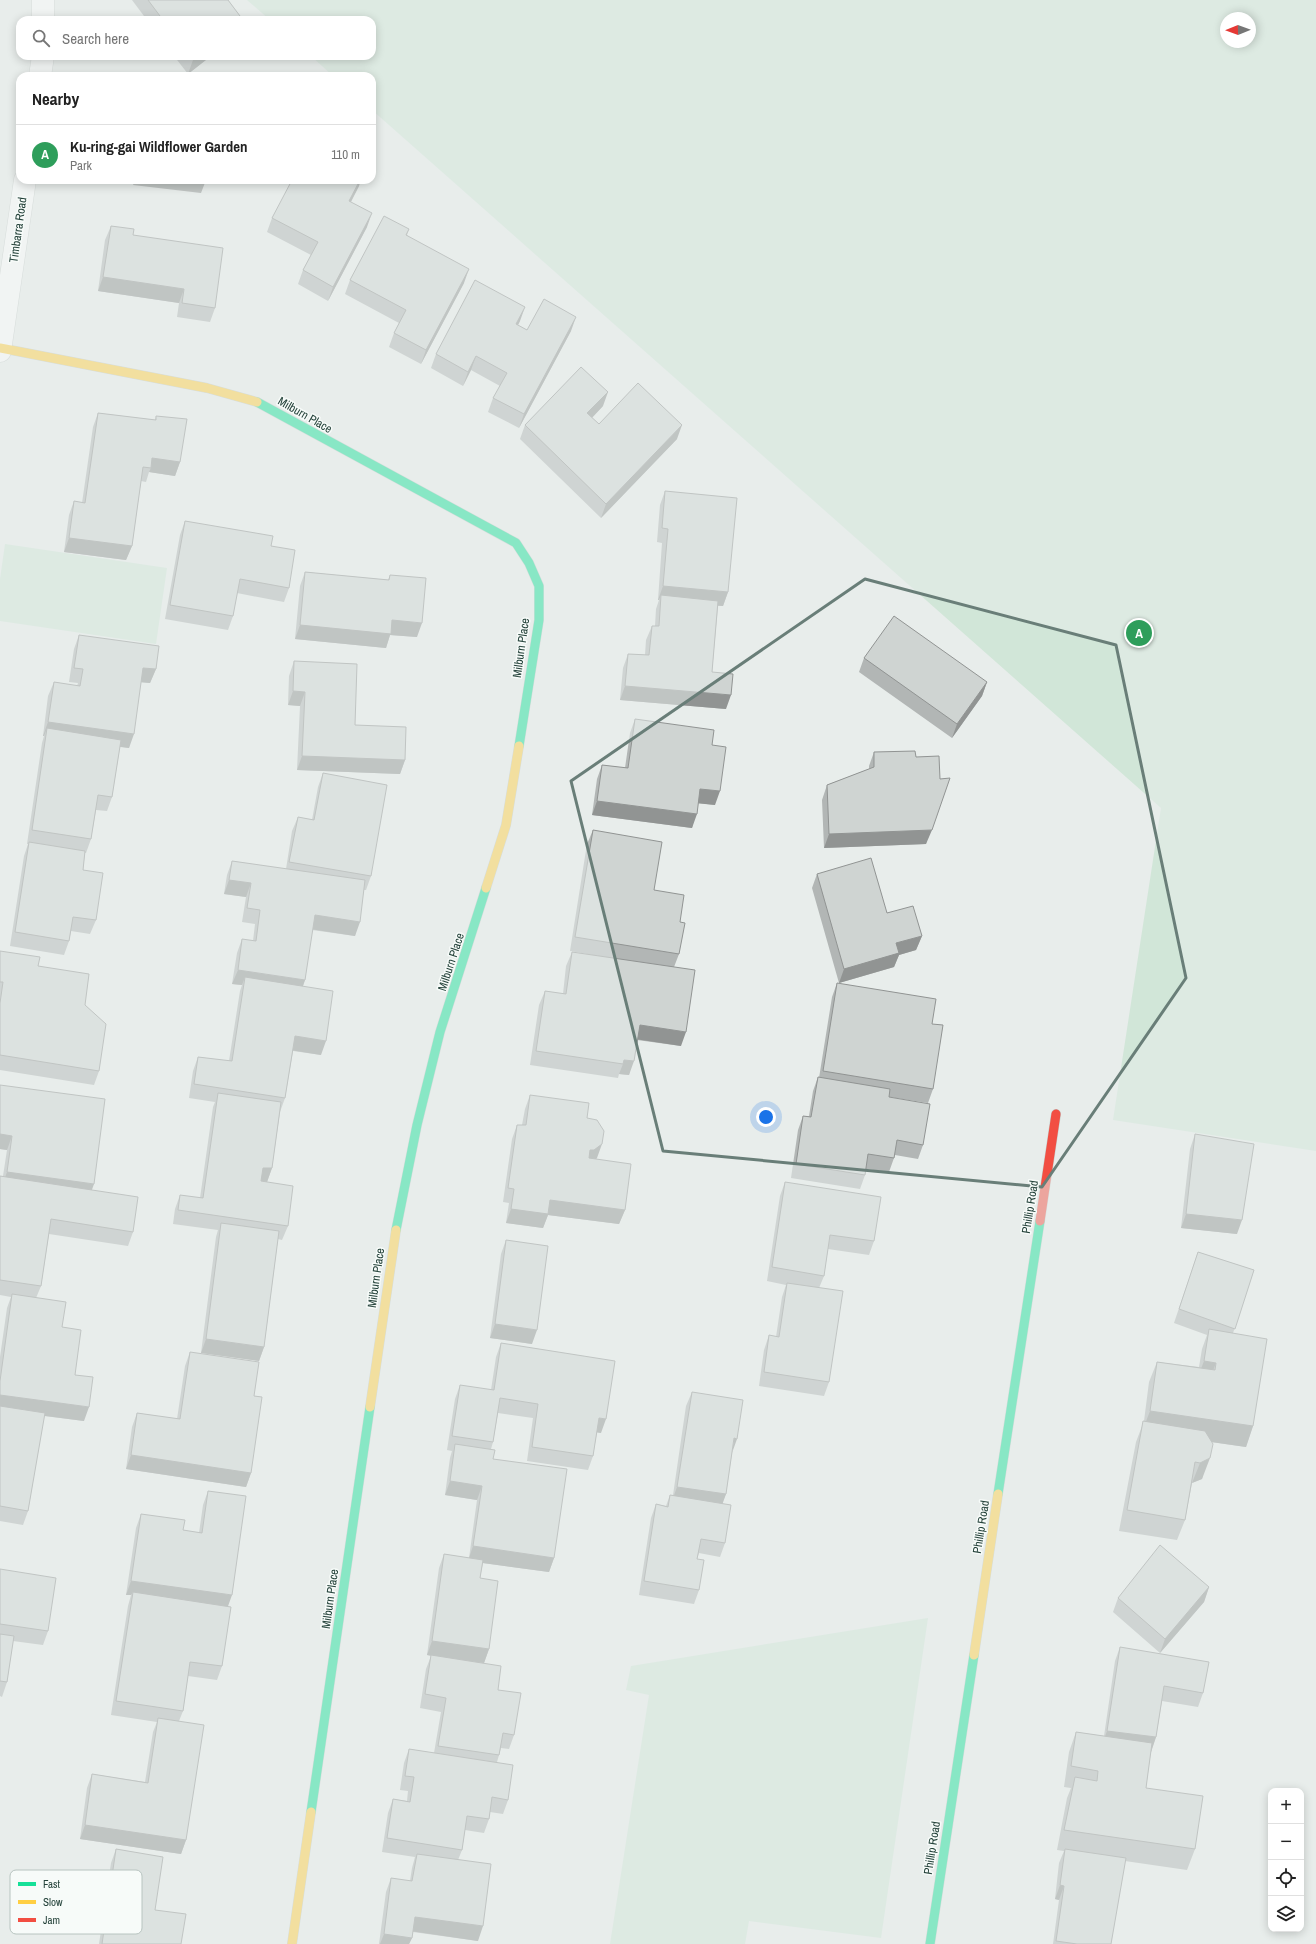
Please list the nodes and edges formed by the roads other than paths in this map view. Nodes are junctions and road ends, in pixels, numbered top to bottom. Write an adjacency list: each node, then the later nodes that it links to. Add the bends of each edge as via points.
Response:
1 (43, 0): 2 (street)
2 (43, 16)
3 (42, 60): 4 (street)
4 (41, 72)
5 (24, 184): 6 (street, Timbarra Road)
6 (0, 349): 8 (street, Milburn Place, via 207,388 258,402 516,543 529,563 539,586 539,620 506,825 440,1032 417,1125 394,1239)
7 (1056, 1114): 9 (street, Phillip Road)
8 (292, 1944)
9 (930, 1944)

